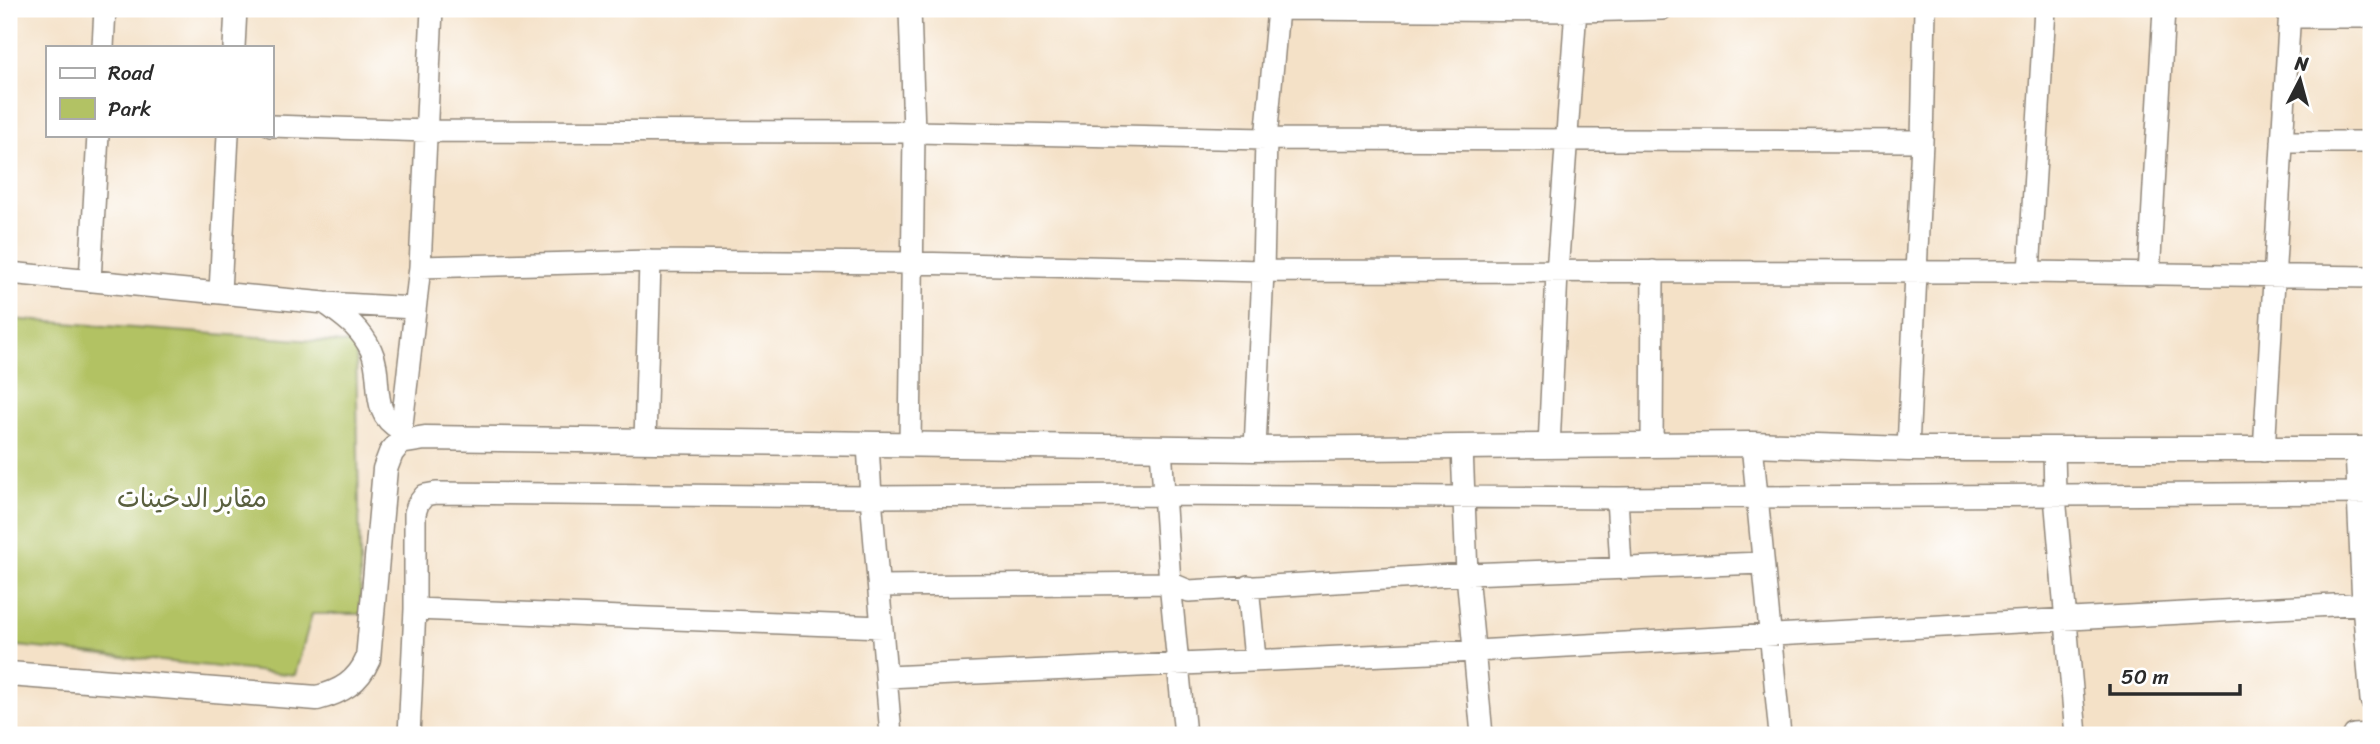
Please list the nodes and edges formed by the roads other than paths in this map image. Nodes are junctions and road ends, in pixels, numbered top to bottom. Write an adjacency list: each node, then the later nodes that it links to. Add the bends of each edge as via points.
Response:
1 (105, 9): 14 (street)
2 (236, 9): 15 (street)
3 (432, 9): 17 (street)
4 (910, 9): 18 (street)
5 (1278, 9): 21 (street)
6 (1284, 9): 11 (street)
7 (1662, 9): 11 (street)
8 (1925, 9): 23 (street)
9 (2045, 9): 32 (street)
10 (2164, 9): 35 (street)
11 (1576, 10): 22 (street)
12 (2289, 13): 13 (street); 24 (street)
13 (2371, 17)
14 (103, 46)
15 (234, 46)
16 (273, 126): 17 (street)
17 (428, 131): 18 (street); 28 (street)
18 (914, 132): 21 (street); 27 (street)
19 (98, 136): 38 (street)
20 (228, 136): 39 (street)
21 (1266, 139): 22 (street); 29 (street)
22 (1568, 141): 23 (street); 34 (street)
23 (1922, 141): 31 (street)
24 (2282, 142): 25 (street); 36 (street)
25 (2371, 142)
26 (650, 261): 27 (street); 28 (street); 43 (street)
27 (911, 263): 29 (street); 45 (street)
28 (420, 267): 41 (street)
29 (1263, 271): 34 (street); 51 (street)
30 (1653, 271): 31 (street); 34 (street); 47 (street)
31 (1916, 272): 32 (street); 52 (street)
32 (2029, 272): 35 (street)
33 (9, 273): 38 (street)
34 (1557, 273): 48 (street)
35 (2149, 275): 36 (street)
36 (2275, 277): 37 (street); 55 (street)
37 (2371, 277)
38 (90, 281): 39 (street)
39 (220, 292): 40 (street)
40 (325, 303): 41 (street); 42 (street, via 354,324 365,339 373,354 384,416)
41 (414, 308): 42 (street)
42 (400, 436): 43 (street); 77 (street, via 385,469 368,659 358,676 343,688 317,698)
43 (645, 441): 44 (street)
44 (868, 444): 45 (street); 61 (street)
45 (910, 444): 49 (street)
46 (1752, 444): 47 (street); 52 (street); 59 (street)
47 (1652, 446): 48 (street)
48 (1549, 447): 50 (street)
49 (1161, 448): 51 (street); 57 (street)
50 (1462, 448): 51 (street); 58 (street)
51 (1255, 449)
52 (1908, 449): 53 (street)
53 (2054, 449): 55 (street); 60 (street)
54 (2363, 449): 55 (street); 56 (street)
55 (2264, 451)
56 (2364, 494): 60 (street); 69 (street)
57 (1164, 495): 58 (street); 61 (street); 66 (street)
58 (1463, 496): 62 (street); 65 (street)
59 (1756, 496): 60 (street); 62 (street); 63 (street)
60 (2055, 496): 71 (street)
61 (870, 497): 67 (street); 70 (street, via 425,495 415,513)
62 (1617, 498): 64 (street)
63 (1762, 563): 64 (street); 73 (street)
64 (1621, 566): 65 (street)
65 (1467, 574): 68 (street); 74 (street)
66 (1170, 583): 67 (street); 68 (street, via 1189,591); 76 (street)
67 (879, 586): 72 (street)
68 (1248, 586): 75 (street)
69 (2367, 603): 71 (street); 79 (street)
70 (415, 609): 72 (street); 81 (street)
71 (2066, 619): 73 (street); 86 (street)
72 (883, 627): 78 (street)
73 (1770, 635): 74 (street); 85 (street)
74 (1475, 651): 75 (street); 84 (street)
75 (1255, 659): 76 (street)
76 (1178, 663): 78 (street); 83 (street)
77 (9, 674)
78 (887, 677): 82 (street)
79 (2371, 700)
80 (2371, 734): 87 (street)
81 (409, 735)
82 (891, 735)
83 (1185, 735)
84 (1482, 735)
85 (1780, 735)
86 (2076, 735)
87 (2354, 735)

